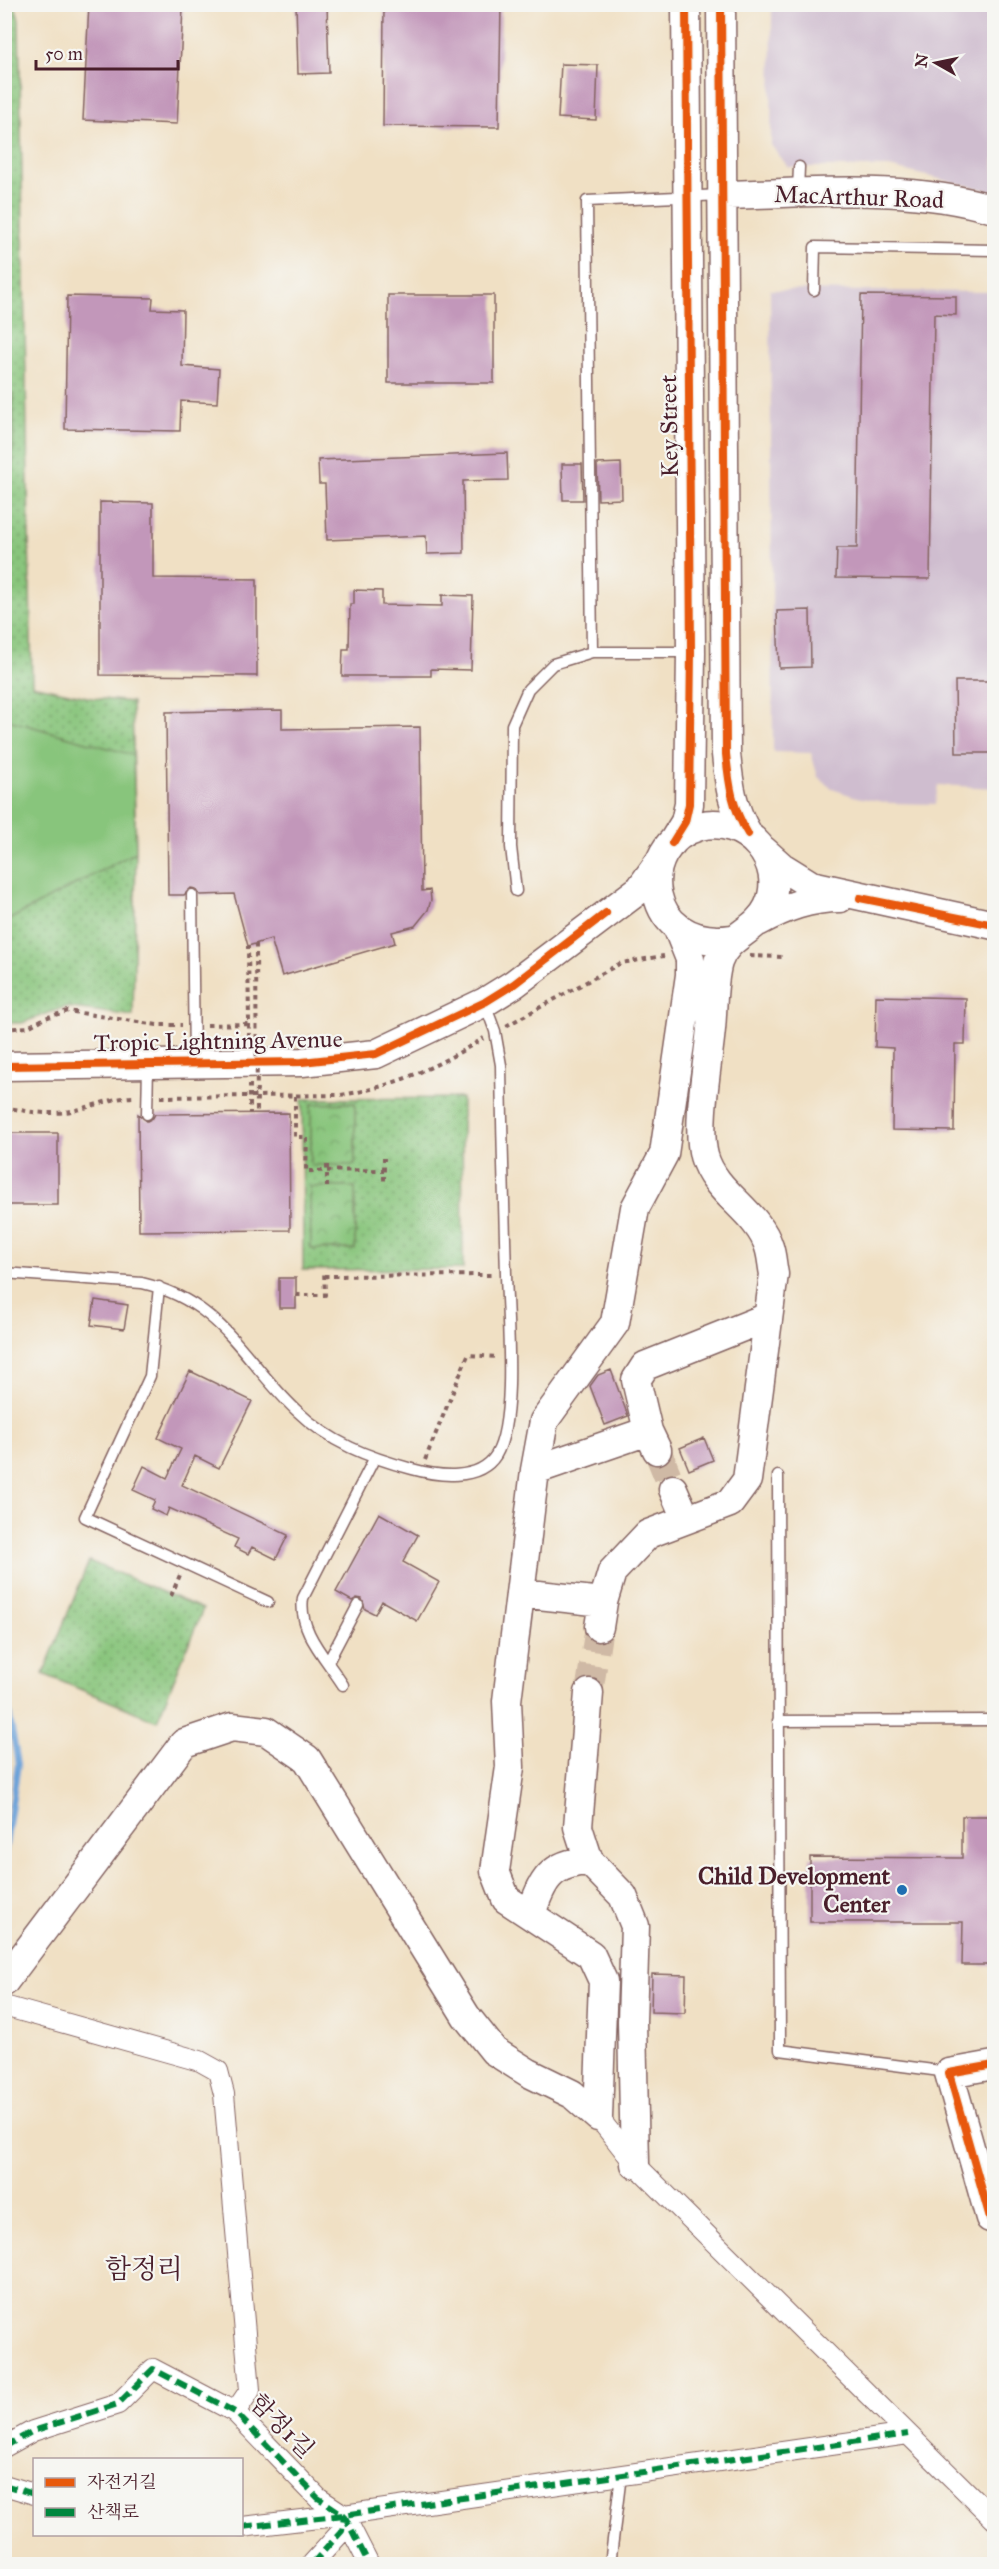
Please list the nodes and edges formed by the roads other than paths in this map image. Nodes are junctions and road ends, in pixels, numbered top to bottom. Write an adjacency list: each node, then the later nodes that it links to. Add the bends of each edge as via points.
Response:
1 (686, 4): 4 (street, Key Street)
2 (721, 4): 3 (street)
3 (722, 195): 4 (lane); 5 (street, MacArthur Road, via 799,180 937,196); 10 (street, via 726,754 737,815)
4 (686, 198): 8 (lane, via 587,201); 9 (street, Key Street)
5 (994, 209)
6 (994, 250): 7 (lane, via 815,247)
7 (814, 290)
8 (592, 652): 9 (lane); 12 (lane, via 553,664 528,689 512,725 511,847)
9 (691, 652): 11 (street, Key Street, via 689,804 684,822)
10 (756, 842): 11 (street, via 725,825 700,826 685,832); 14 (street, via 782,867 811,885); 17 (street, via 771,868 773,887 769,905)
11 (666, 852): 15 (street, Tropic Lightning Avenue, via 640,889); 16 (street, via 657,888)
12 (516, 891)
13 (192, 895): 22 (lane)
14 (860, 898): 17 (street, via 820,898 789,906); 18 (street)
15 (606, 913): 16 (street, via 627,906 648,906); 20 (street, Tropic Lightning Avenue, via 514,984)
16 (672, 921): 19 (street, via 704,940); 29 (street, via 690,959 690,975 664,1154 635,1208 615,1323 544,1421)
17 (758, 922): 19 (street)
18 (994, 925)
19 (731, 939): 27 (street, via 722,951 715,979 702,1127 704,1156 717,1180 749,1215 769,1245 774,1274)
20 (484, 1002): 22 (street, Tropic Lightning Avenue, via 376,1054 302,1062); 28 (lane, via 495,1031 501,1065 506,1423 496,1455 482,1467 461,1475 420,1472)
21 (148, 1063): 22 (street, Tropic Lightning Avenue); 23 (street, Tropic Lightning Avenue); 24 (lane)
22 (194, 1063)
23 (4, 1066)
24 (147, 1114)
25 (4, 1273): 26 (lane)
26 (159, 1287): 28 (lane, via 188,1299 222,1324 295,1410 328,1437); 34 (lane, via 150,1376 85,1517)
27 (768, 1317): 29 (street, via 645,1366 636,1380 652,1441); 32 (street, via 747,1480 730,1503)
28 (374, 1459): 36 (lane, via 303,1598 300,1613 305,1627)
29 (535, 1470): 33 (street)
30 (778, 1476): 40 (lane)
31 (673, 1489): 32 (street)
32 (686, 1519): 33 (street, via 648,1534 612,1572 601,1615)
33 (520, 1593): 42 (street, via 507,1701 510,1767 495,1871 506,1899)
34 (268, 1602)
35 (358, 1605): 36 (lane)
36 (328, 1662): 37 (lane)
37 (343, 1685)
38 (589, 1693): 41 (street, via 578,1827)
39 (994, 1720): 40 (lane)
40 (778, 1721): 46 (lane, via 780,2050)
41 (590, 1861): 42 (street, via 573,1862 542,1883); 48 (street, via 623,1896 635,1926)
42 (531, 1914): 47 (street, via 591,1955 603,1981)
43 (4, 1982): 47 (street, via 184,1743 232,1727 266,1731 307,1759 466,2016 494,2051 572,2094)
44 (4, 2006): 50 (street, via 200,2061 218,2071 224,2094 250,2390)
45 (994, 2065): 46 (street)
46 (949, 2073): 49 (street)
47 (598, 2117): 48 (street)
48 (635, 2163): 51 (street)
49 (992, 2224)
50 (235, 2412): 52 (street, 함정1길, via 153,2369 118,2404 33,2431); 56 (street, 함정1길, via 318,2498)
51 (908, 2434): 53 (street); 57 (street)
52 (4, 2447)
53 (621, 2475): 56 (street); 61 (lane)
54 (4, 2485): 55 (street)
55 (33, 2494)
56 (344, 2515): 58 (street); 59 (street, via 342,2531); 60 (street)
57 (994, 2519)
58 (243, 2527)
59 (312, 2565)
60 (369, 2565)
61 (610, 2565)

